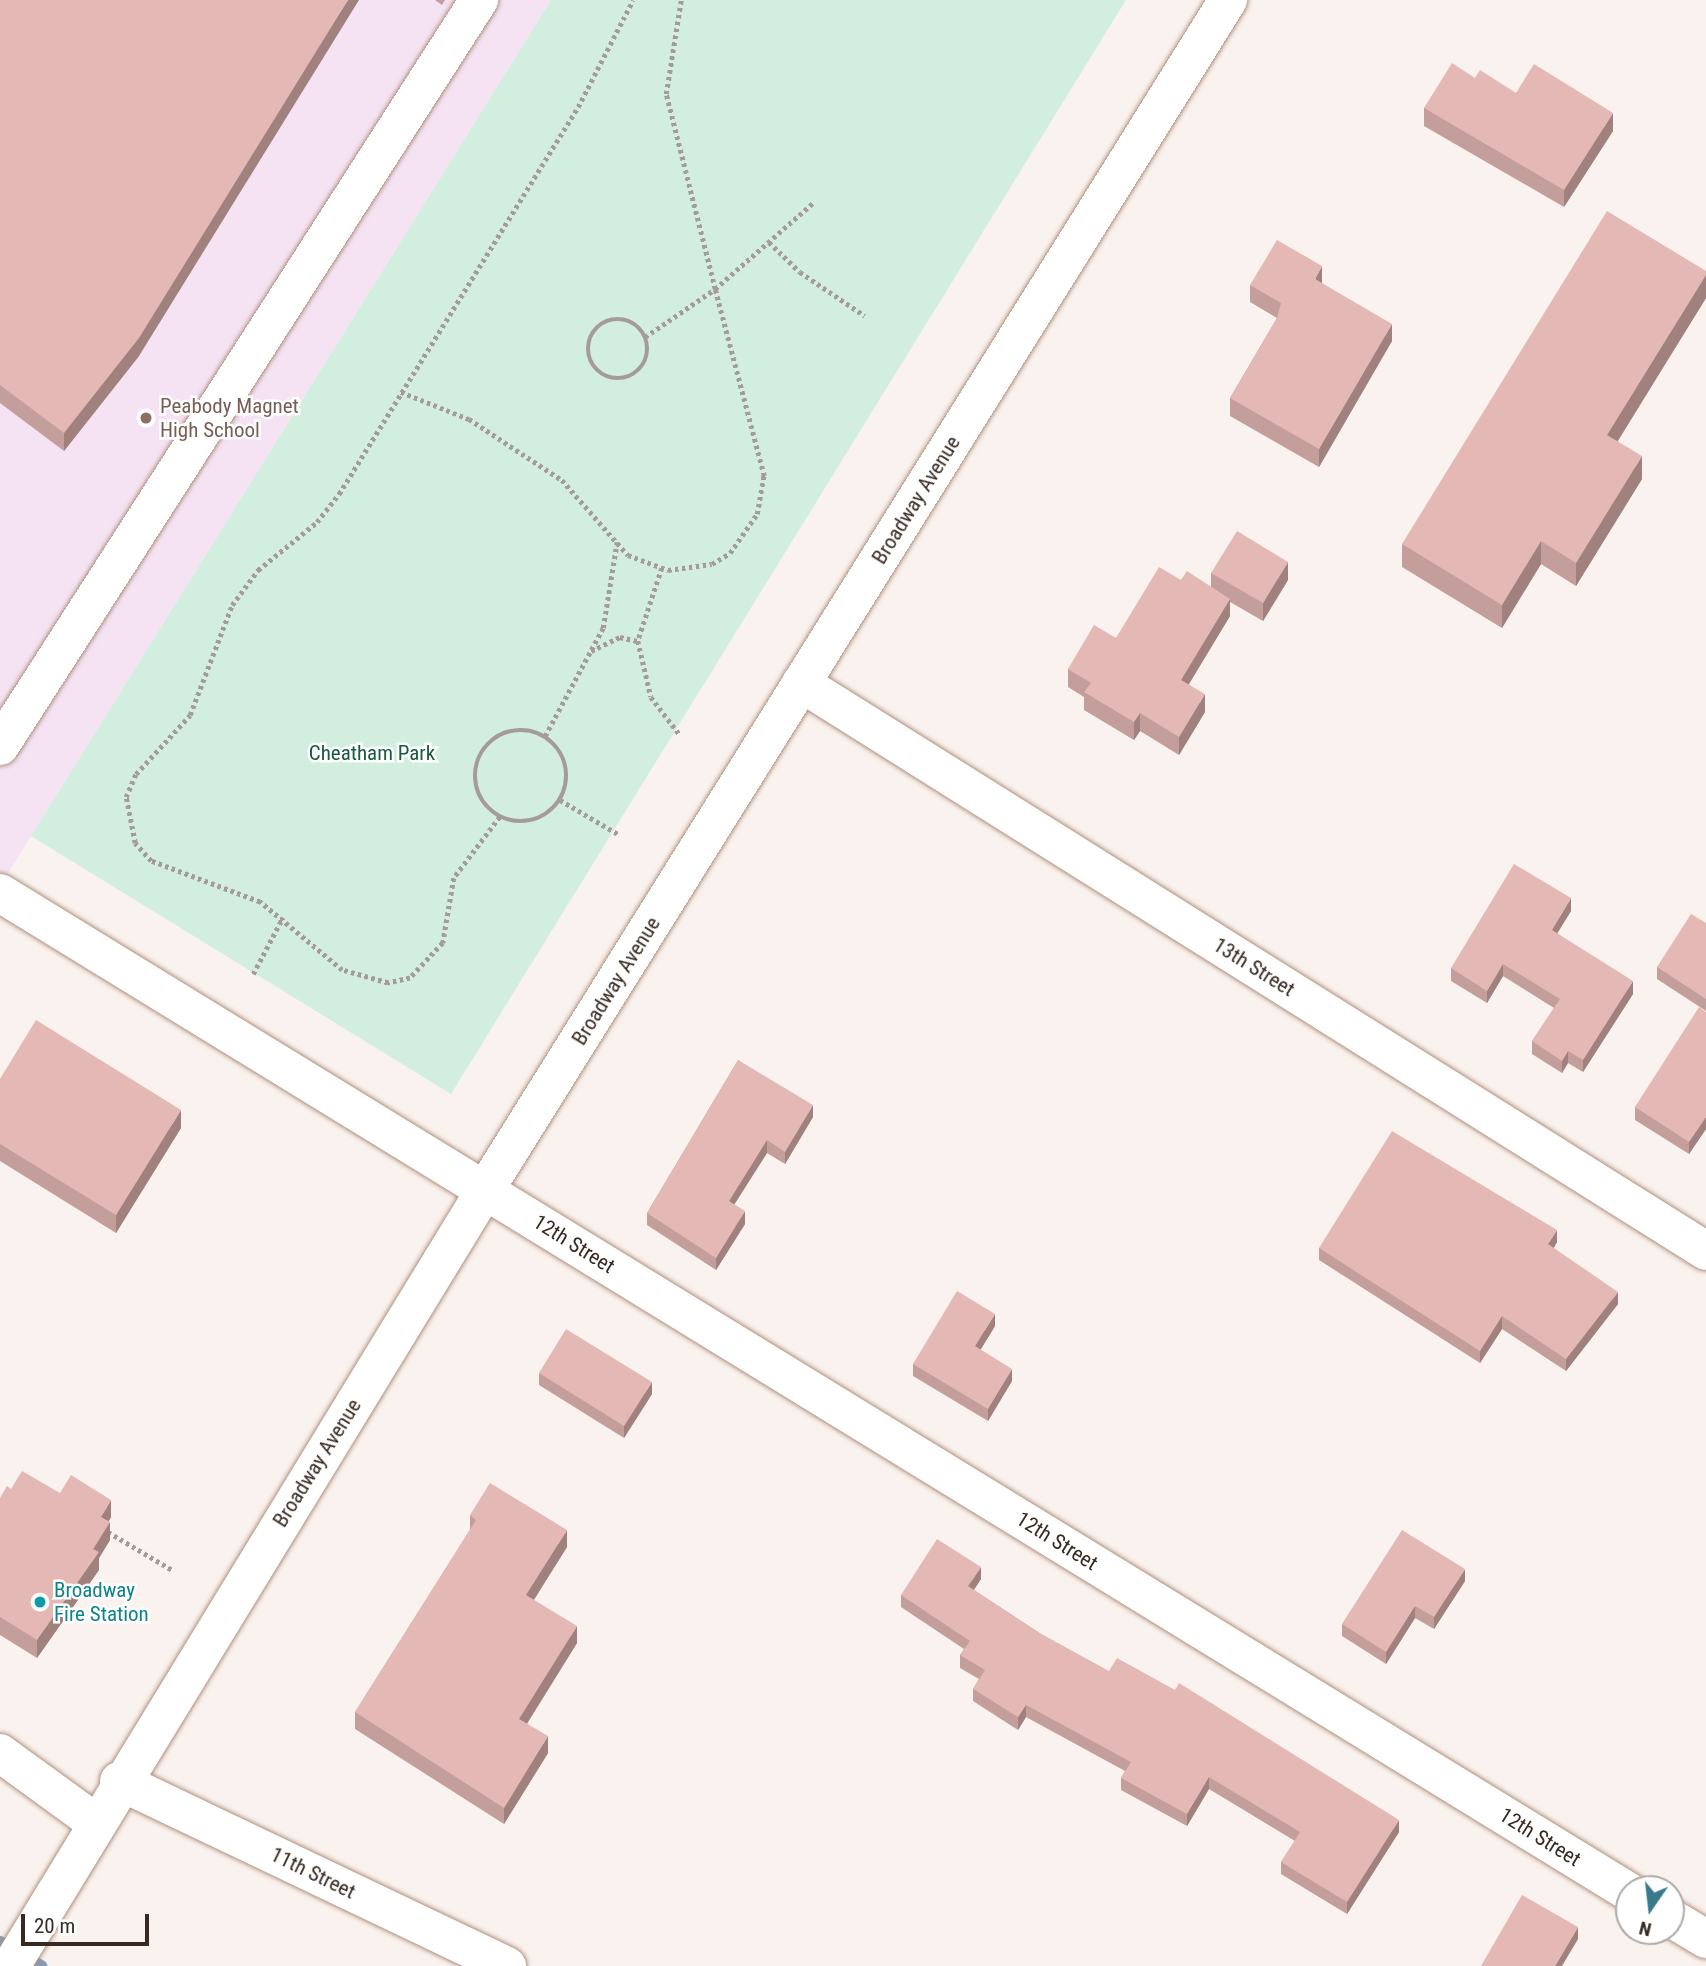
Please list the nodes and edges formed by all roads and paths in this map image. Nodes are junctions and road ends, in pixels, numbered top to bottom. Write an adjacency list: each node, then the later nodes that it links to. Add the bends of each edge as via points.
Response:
1 (479, 0): 18 (street)
2 (633, 0): 10 (path, via 578,107)
3 (681, 0): 7 (path, via 666,94)
4 (1228, 0): 15 (street, Broadway Avenue)
5 (813, 204): 6 (path)
6 (769, 242): 7 (path); 8 (path, via 800,272)
7 (715, 289): 9 (path); 12 (path, via 762,467 763,496 730,553 712,565)
8 (865, 316)
9 (645, 337): 9 (path, via 643,365 629,377 602,375 590,360 589,340 602,324 631,323)
10 (401, 391): 11 (path, via 518,449 562,480); 23 (path, via 317,522 258,570 232,605 190,715 136,774 127,797 135,843 151,861 231,889)
11 (618, 541): 12 (path, via 628,555); 14 (path, via 611,605)
12 (662, 568): 13 (path)
13 (638, 641): 14 (path, via 620,637); 16 (path, via 651,696)
14 (591, 652): 17 (path)
15 (802, 683): 25 (street, Broadway Avenue); 26 (street, 13th Street)
16 (680, 735)
17 (545, 736): 19 (path, via 565,760); 20 (path, via 516,730 480,753 475,782)
18 (0, 746)
19 (560, 800): 20 (path, via 530,821); 21 (path)
20 (500, 817): 23 (path, via 454,878 443,943 410,978 366,981 342,970)
21 (618, 834)
22 (0, 893): 25 (street, 12th Street)
23 (283, 917): 24 (path)
24 (253, 974)
25 (485, 1189): 30 (street, Broadway Avenue); 32 (street, 12th Street)
26 (1706, 1251)
27 (104, 1530): 28 (path)
28 (174, 1571)
29 (0, 1753): 31 (street)
30 (119, 1781): 31 (street, Broadway Avenue); 36 (street, 11th Street)
31 (87, 1836): 35 (street, Broadway Avenue)
32 (1615, 1883)
33 (1685, 1926): 34 (street)
34 (1706, 1939)
35 (11, 1966)
36 (507, 1966)

